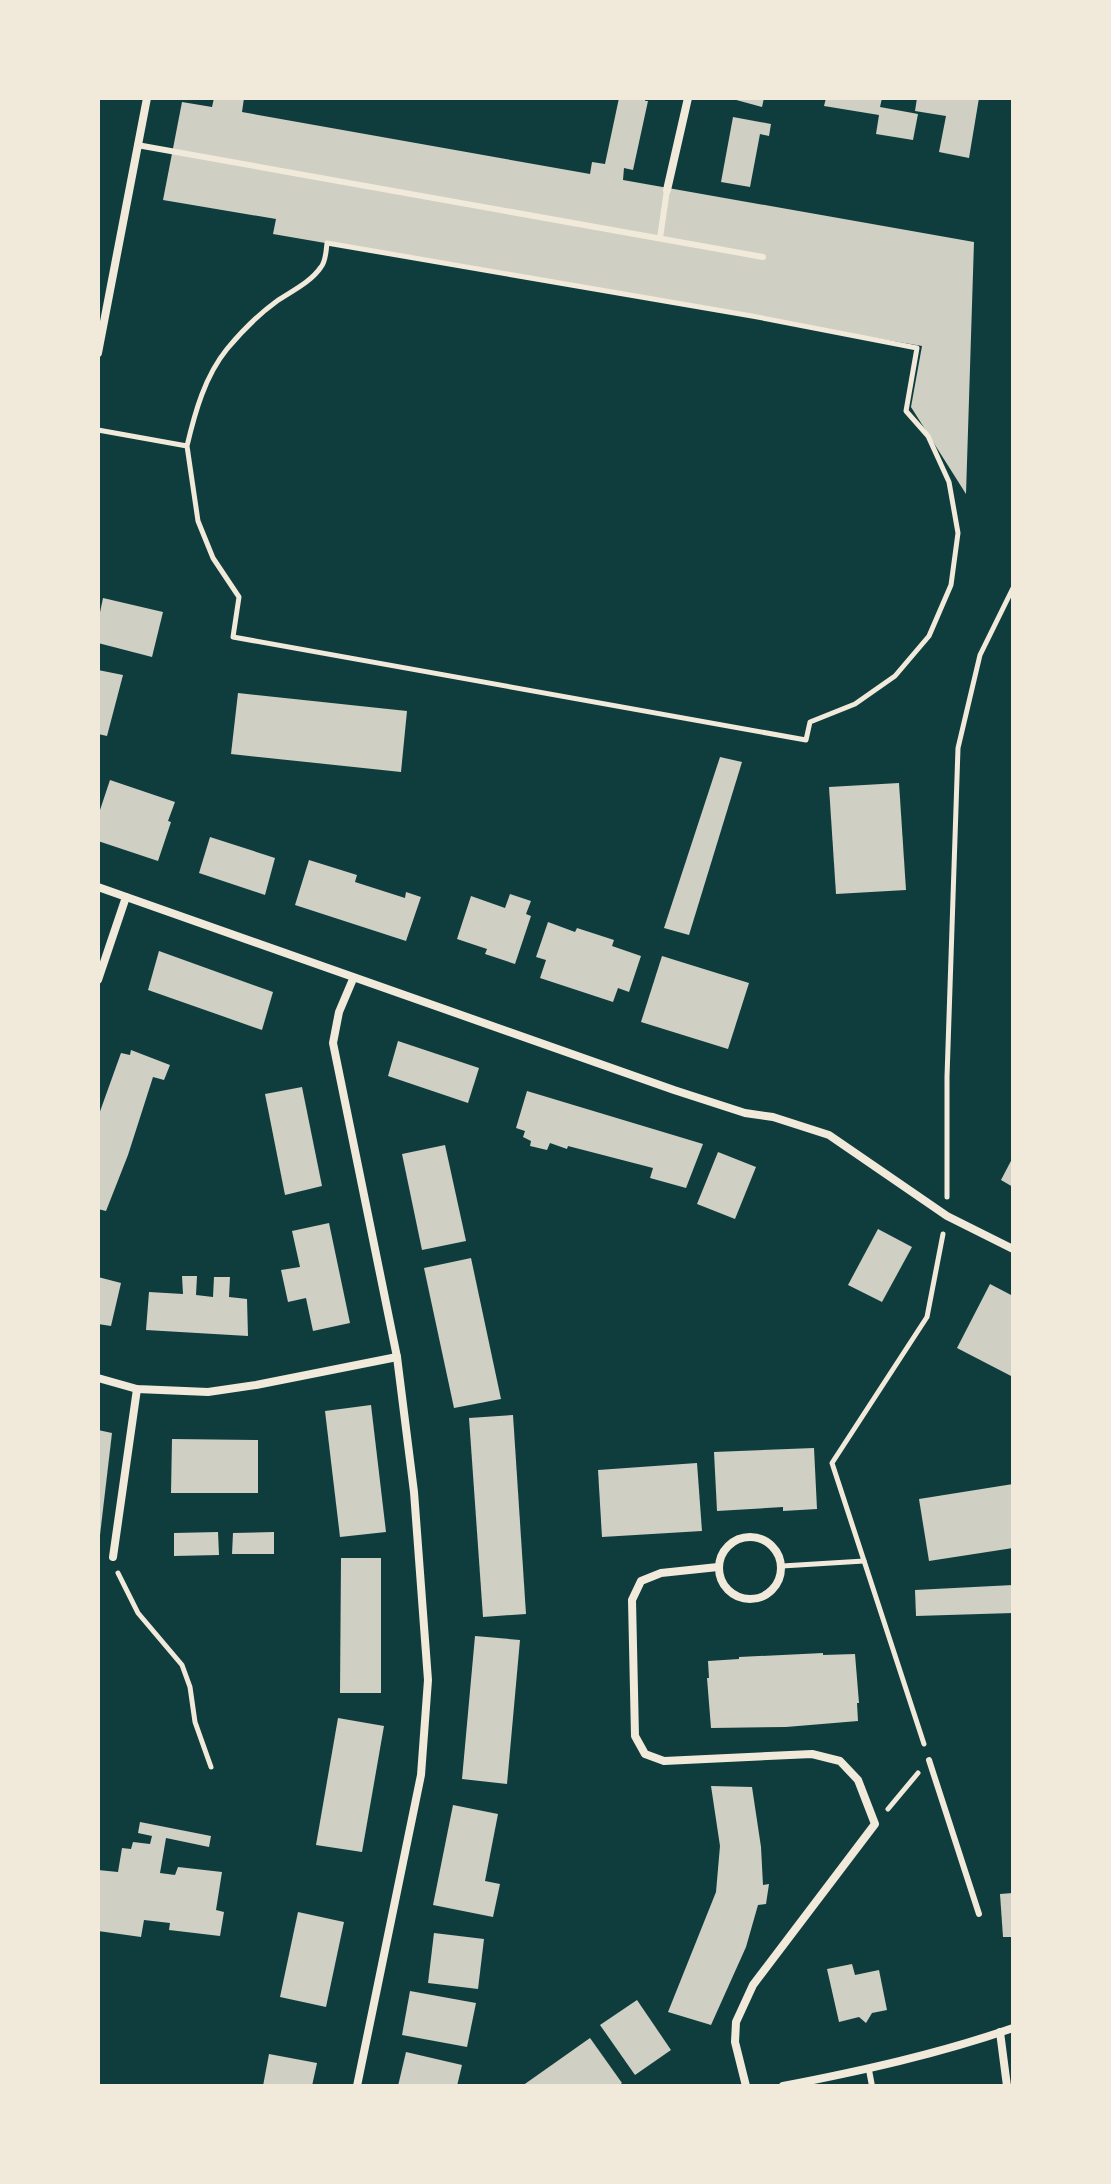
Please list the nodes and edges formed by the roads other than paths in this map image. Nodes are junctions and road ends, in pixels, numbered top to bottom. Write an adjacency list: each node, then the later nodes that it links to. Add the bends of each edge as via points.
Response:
1 (147, 98): 3 (street)
2 (688, 98): 4 (street)
3 (137, 145): 5 (lane); 7 (street)
4 (667, 190): 5 (lane)
5 (660, 238): 6 (lane)
6 (763, 257)
7 (98, 353)
8 (98, 887): 9 (street)
9 (126, 897): 10 (street); 11 (street)
10 (353, 979): 12 (street, via 732,1109 829,1135 947,1216); 13 (street, via 333,1043)
11 (98, 980)
12 (1013, 1249)
13 (397, 1357): 15 (street, via 208,1392); 23 (street, via 414,1492 428,1680 421,1775)
14 (98, 1378): 15 (street)
15 (137, 1389): 16 (street)
16 (113, 1557)
17 (718, 1567): 17 (street, via 726,1548 744,1537 773,1546 782,1566 770,1593 751,1599 732,1594); 24 (street, via 661,1573 641,1581 632,1600 635,1736 645,1754 664,1761 812,1754 840,1761 858,1780 875,1824 753,1985 735,2032)
18 (929, 1760): 19 (lane)
19 (979, 1914)
20 (1013, 2028): 21 (street)
21 (1000, 2032): 22 (street); 27 (street)
22 (869, 2070): 25 (street); 26 (lane)
23 (357, 2086)
24 (746, 2086)
25 (783, 2086)
26 (872, 2086)
27 (1007, 2086)

